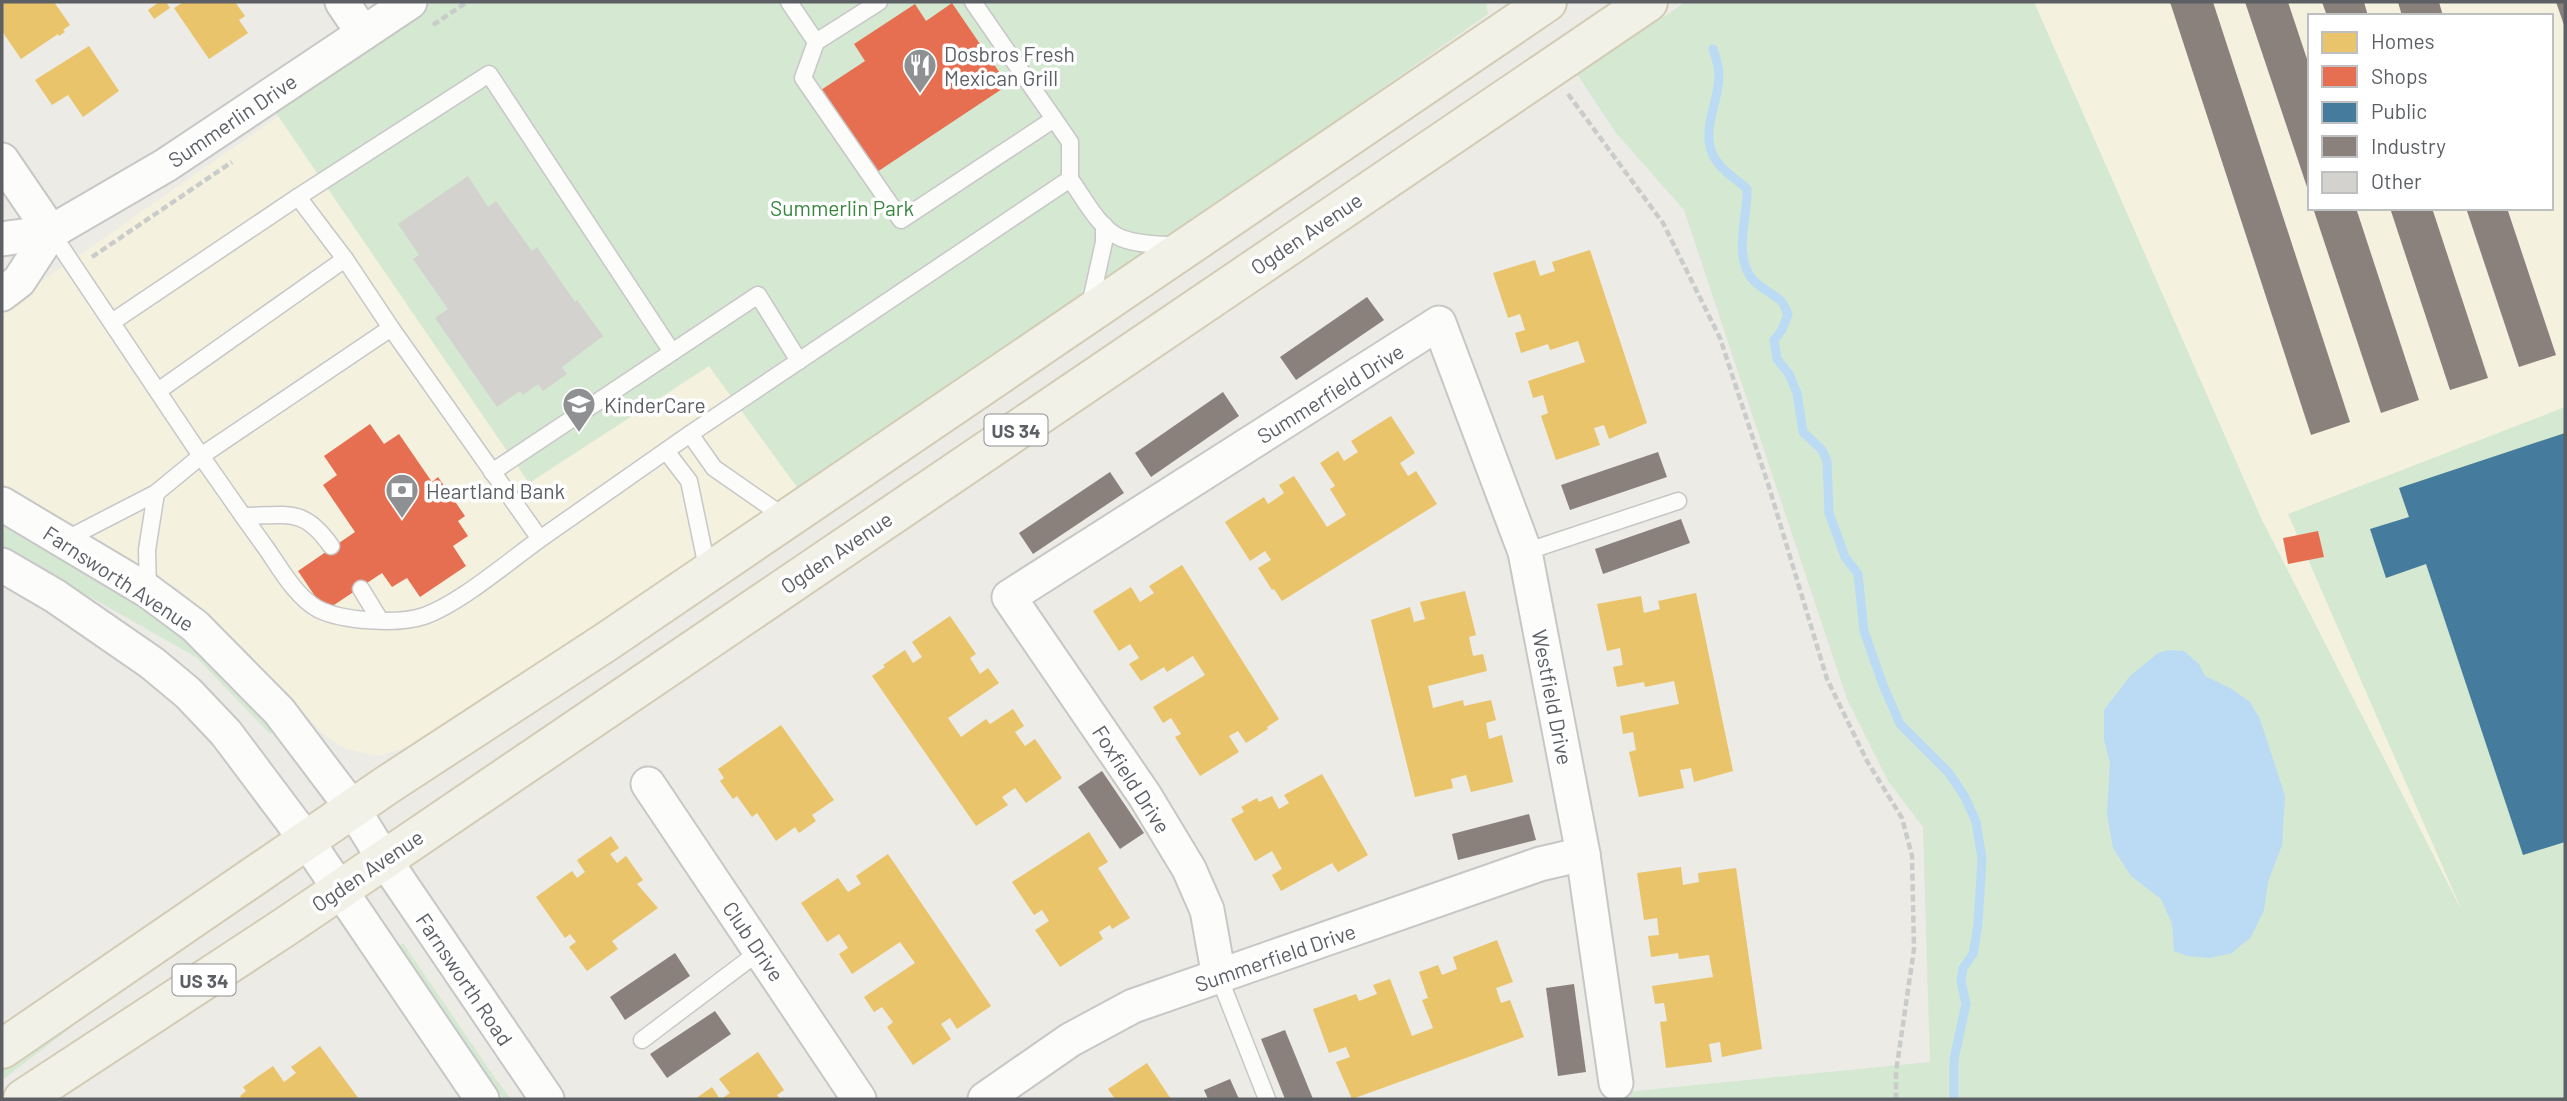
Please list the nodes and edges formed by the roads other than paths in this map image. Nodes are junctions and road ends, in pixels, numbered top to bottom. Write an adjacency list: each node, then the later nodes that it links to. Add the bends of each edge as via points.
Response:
1 (342, 2): 8 (street)
2 (789, 2): 9 (lane)
3 (879, 2): 9 (lane)
4 (973, 2): 10 (lane)
5 (1547, 2): 17 (main road, US 34)
6 (1648, 2): 50 (main road, Ogden Avenue / US 34)
7 (420, 14): 8 (street, Summerlin Drive)
8 (363, 33): 15 (street, Summerlin Drive, via 166,165)
9 (816, 42): 10 (lane, via 803,78 901,220)
10 (1054, 119): 12 (lane, via 1070,142)
11 (2, 160): 15 (street)
12 (1070, 179): 14 (lane); 25 (lane)
13 (298, 197): 18 (lane); 21 (lane); 24 (lane, via 489,74)
14 (1104, 225): 17 (lane, via 1119,237 1137,242); 20 (lane)
15 (51, 232): 16 (street, Summerlin Drive); 19 (street, Summerlin Drive, via 19,281); 21 (lane)
16 (2, 239)
17 (1186, 246): 20 (main road, US 34)
18 (345, 259): 23 (lane); 26 (lane)
19 (2, 294)
20 (1088, 313): 35 (main road, US 34)
21 (112, 322): 26 (lane)
22 (1438, 323): 39 (street, Westfield Drive); 44 (street, Summerfield Drive)
23 (391, 328): 29 (lane); 30 (lane)
24 (673, 352): 25 (lane, via 758,295); 30 (lane)
25 (799, 361): 27 (lane)
26 (158, 391): 29 (lane)
27 (690, 434): 28 (lane); 35 (lane, via 714,468)
28 (667, 451): 36 (lane); 41 (lane, via 689,481)
29 (201, 456): 31 (lane); 34 (lane)
30 (492, 472): 36 (lane)
31 (156, 493): 37 (lane); 43 (lane, via 147,550)
32 (1678, 501): 39 (lane)
33 (2, 504): 37 (street, Farnsworth Avenue)
34 (243, 516): 38 (lane, via 303,517); 45 (lane, via 311,604 336,615)
35 (786, 518): 41 (main road, US 34)
36 (540, 539): 45 (lane, via 450,603 423,616)
37 (65, 540): 43 (street, Farnsworth Avenue)
38 (331, 546)
39 (1525, 552): 49 (street, Westfield Drive)
40 (2, 565): 48 (street, via 66,603 188,693 226,733)
41 (708, 572): 47 (main road, US 34)
42 (361, 589): 45 (lane)
43 (148, 591): 47 (street, Farnsworth Avenue, via 195,626 279,711)
44 (1009, 597): 53 (street, Foxfield Drive, via 1145,796 1189,869 1207,910)
45 (380, 620)
46 (648, 784): 52 (street, Club Drive)
47 (353, 809): 48 (main road, US 34); 50 (street, Farnsworth Avenue)
48 (307, 841): 51 (street); 55 (main road, US 34)
49 (1583, 854): 53 (street, Summerfield Drive, via 1540,864); 56 (street, Westfield Drive)
50 (384, 859): 51 (main road, Ogden Avenue / US 34); 59 (street, Farnsworth Road)
51 (339, 890): 57 (main road, Ogden Avenue / US 34); 58 (street)
52 (760, 951): 54 (lane); 60 (street, Club Drive)
53 (1219, 977): 61 (street, Summerfield Drive, via 1133,1006 1070,1040); 62 (lane)
54 (642, 1040)
55 (2, 1049)
56 (1616, 1083)
57 (23, 1099)
58 (482, 1099)
59 (547, 1099)
60 (859, 1099)
61 (985, 1099)
62 (1267, 1099)

